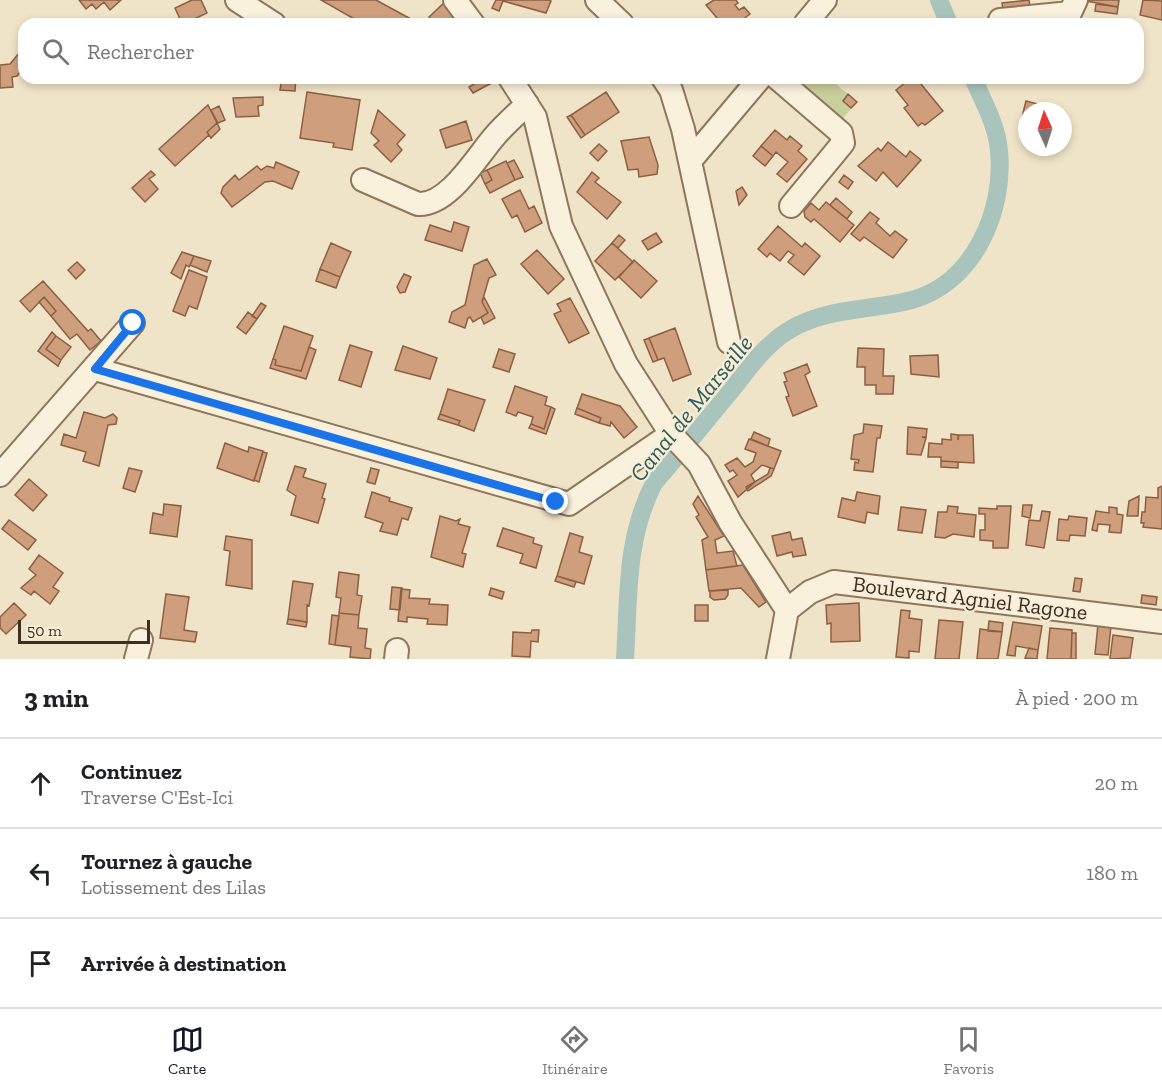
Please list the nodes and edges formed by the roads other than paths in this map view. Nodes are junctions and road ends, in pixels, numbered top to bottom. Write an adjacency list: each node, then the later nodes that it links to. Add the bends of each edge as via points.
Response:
1 (237, 0): 6 (street)
2 (455, 0): 7 (street)
3 (597, 0): 8 (street)
4 (825, 0): 9 (street)
5 (1076, 0): 10 (street, via 1070,13)
6 (265, 18)
7 (468, 18)
8 (616, 18)
9 (810, 18)
10 (1020, 18)
11 (514, 84): 15 (street)
12 (666, 84): 16 (street)
13 (755, 84): 16 (street)
14 (784, 84): 18 (street, via 841,133 843,143)
15 (527, 104): 17 (street, via 446,193 428,204 418,204); 22 (street, via 535,117 561,226 583,275 626,364)
16 (690, 161): 20 (street)
17 (363, 180)
18 (791, 206)
19 (133, 323): 21 (street)
20 (729, 342)
21 (95, 369): 22 (street, via 569,504); 23 (street)
22 (680, 443): 24 (street)
23 (0, 475)
24 (787, 610): 25 (street, Boulevard Agniel Ragone, via 810,592 834,582); 26 (street)
25 (1162, 622)
26 (778, 659)

